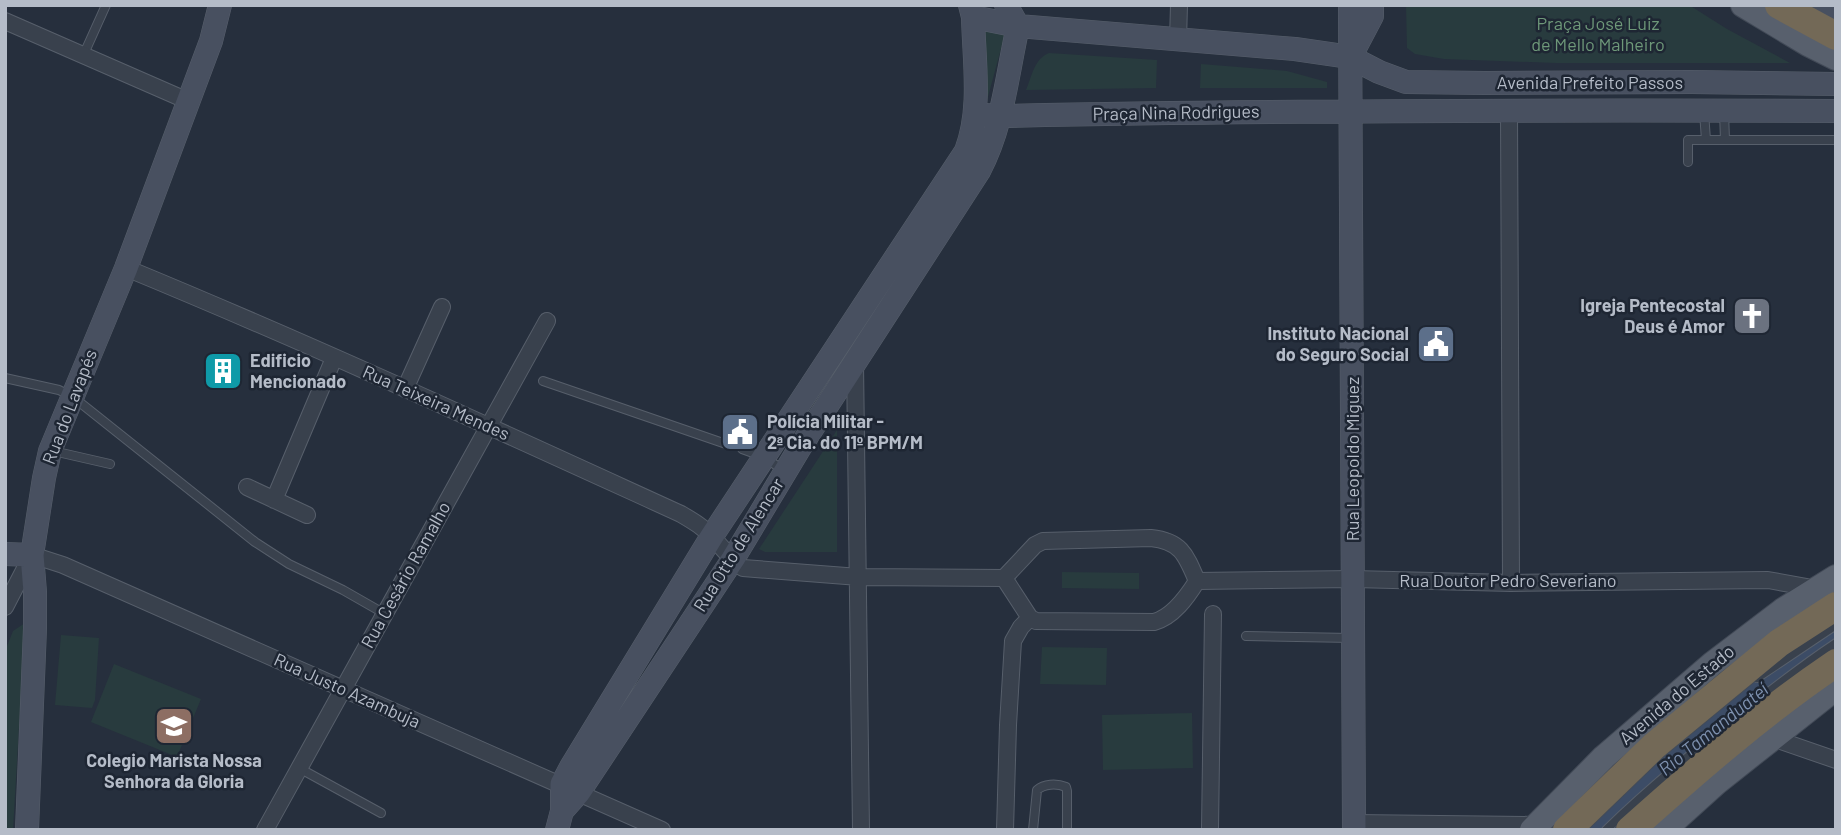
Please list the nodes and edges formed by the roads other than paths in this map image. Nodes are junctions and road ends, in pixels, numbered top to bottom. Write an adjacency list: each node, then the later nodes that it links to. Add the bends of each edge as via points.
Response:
1 (106, 5): 16 (lane)
2 (220, 5): 20 (main road, Rua do Lavapés)
3 (1006, 5): 13 (main road)
4 (1180, 5): 15 (street)
5 (1350, 5): 17 (main road, Rua Leopoldo Miguez)
6 (1372, 5): 17 (main road, via 1372,16)
7 (1743, 5): 18 (main road)
8 (1779, 5): 14 (highway)
9 (1819, 5): 11 (main road)
10 (972, 11): 13 (main road); 25 (main road, Rua Otto de Alencar)
11 (1836, 13)
12 (5, 21): 16 (street)
13 (1018, 26): 15 (main road); 26 (main road, Rua Otto de Alencar)
14 (1836, 36)
15 (1178, 40): 17 (main road)
16 (83, 55): 20 (street)
17 (1350, 57): 19 (main road, Avenida Prefeito Passos, via 1406,82); 22 (main road, Rua Leopoldo Miguez)
18 (1836, 58)
19 (1836, 84)
20 (188, 101): 31 (main road, Rua do Lavapés)
21 (1509, 110): 22 (main road, Avenida Prefeito Passos); 23 (main road, Avenida Prefeito Passos); 58 (street)
22 (1352, 111): 26 (main road, Praça Nina Rodrigues); 56 (main road, Rua Leopoldo Miguez)
23 (1714, 111): 24 (main road, Avenida Prefeito Passos); 28 (lane); 29 (lane)
24 (1836, 111)
25 (976, 114): 26 (main road, Praça Nina Rodrigues); 44 (main road, Rua Otto de Alencar, via 966,151)
26 (1001, 116): 35 (main road, Rua Otto de Alencar, via 979,170)
27 (1836, 139): 29 (lane)
28 (1706, 140): 29 (lane); 30 (lane, via 1688,140)
29 (1725, 140)
30 (1688, 162)
31 (125, 268): 34 (street, Rua Teixeira Mendes); 39 (main road, Rua do Lavapés)
32 (442, 307): 38 (street)
33 (547, 321): 40 (street, Rua Cesário Ramalho)
34 (334, 358): 38 (street, Rua Teixeira Mendes); 48 (street)
35 (855, 362): 46 (main road, Rua Otto de Alencar); 54 (street)
36 (5, 378): 39 (lane)
37 (543, 381): 41 (lane)
38 (405, 389): 40 (street, Rua Teixeira Mendes)
39 (73, 397): 43 (main road, Rua do Lavapés); 61 (lane, via 256,542)
40 (489, 426): 50 (street, Rua Teixeira Mendes, via 681,514); 61 (street, Rua Cesário Ramalho)
41 (726, 444)
42 (742, 449): 44 (lane)
43 (50, 451): 45 (lane); 52 (main road, Rua do Lavapés)
44 (764, 457): 46 (lane); 50 (main road, Rua Otto de Alencar)
45 (110, 464)
46 (785, 472): 53 (main road, Rua Otto de Alencar)
47 (247, 487): 48 (street)
48 (274, 500): 49 (street)
49 (307, 515)
50 (712, 536): 53 (street, Rua Teixeira Mendes); 75 (main road, Rua Otto de Alencar, via 570,767)
51 (5, 554): 52 (main road)
52 (32, 555): 60 (street); 71 (street, Rua Justo Azambuja); 80 (main road, Rua do Lavapés, via 35,628)
53 (733, 559): 54 (street, via 750,570); 75 (main road, Rua Otto de Alencar)
54 (859, 577): 55 (street); 83 (street)
55 (1004, 578): 57 (street, via 1043,541 1151,538 1176,545); 63 (street)
56 (1354, 579): 57 (street, Rua Doutor Pedro Severiano); 58 (street, Rua Doutor Pedro Severiano); 66 (main road, Rua Leopoldo Miguez)
57 (1197, 580): 63 (street, via 1178,607 1154,622 1045,622)
58 (1511, 583): 59 (street, Rua Doutor Pedro Severiano, via 1768,580)
59 (1830, 590): 79 (main road, Avenida do Estado, via 1783,610 1712,664 1604,757); 88 (highway, Avenida do Estado, via 1779,643 1654,746)
60 (5, 607)
61 (385, 614): 71 (street, Rua Cesário Ramalho)
62 (1213, 614): 87 (street)
63 (1030, 618): 84 (street, via 1013,641)
64 (1836, 625): 69 (lane)
65 (1246, 636): 66 (lane)
66 (1354, 638): 78 (main road, Rua Leopoldo Miguez)
67 (1836, 643): 89 (lane, via 1681,761)
68 (1836, 663): 90 (highway, via 1763,716)
69 (1749, 685)
70 (1836, 688): 72 (main road)
71 (343, 689): 74 (street, Rua Cesário Ramalho); 75 (street, Rua Justo Azambuja)
72 (1772, 738): 73 (street); 91 (main road)
73 (1836, 760)
74 (299, 768): 76 (lane); 81 (street, Rua Cesário Ramalho)
75 (571, 788): 77 (main road); 82 (street, Rua Justo Azambuja)
76 (381, 813)
77 (559, 821)
78 (1354, 827): 79 (street)
79 (1534, 827)
80 (27, 830)
81 (265, 830)
82 (662, 830)
83 (861, 830)
84 (1005, 830)
85 (1033, 830): 86 (lane, via 1037,790 1043,785 1066,787)
86 (1067, 830)
87 (1210, 830)
88 (1567, 830)
89 (1606, 830)
90 (1630, 830)
91 (1664, 830)

